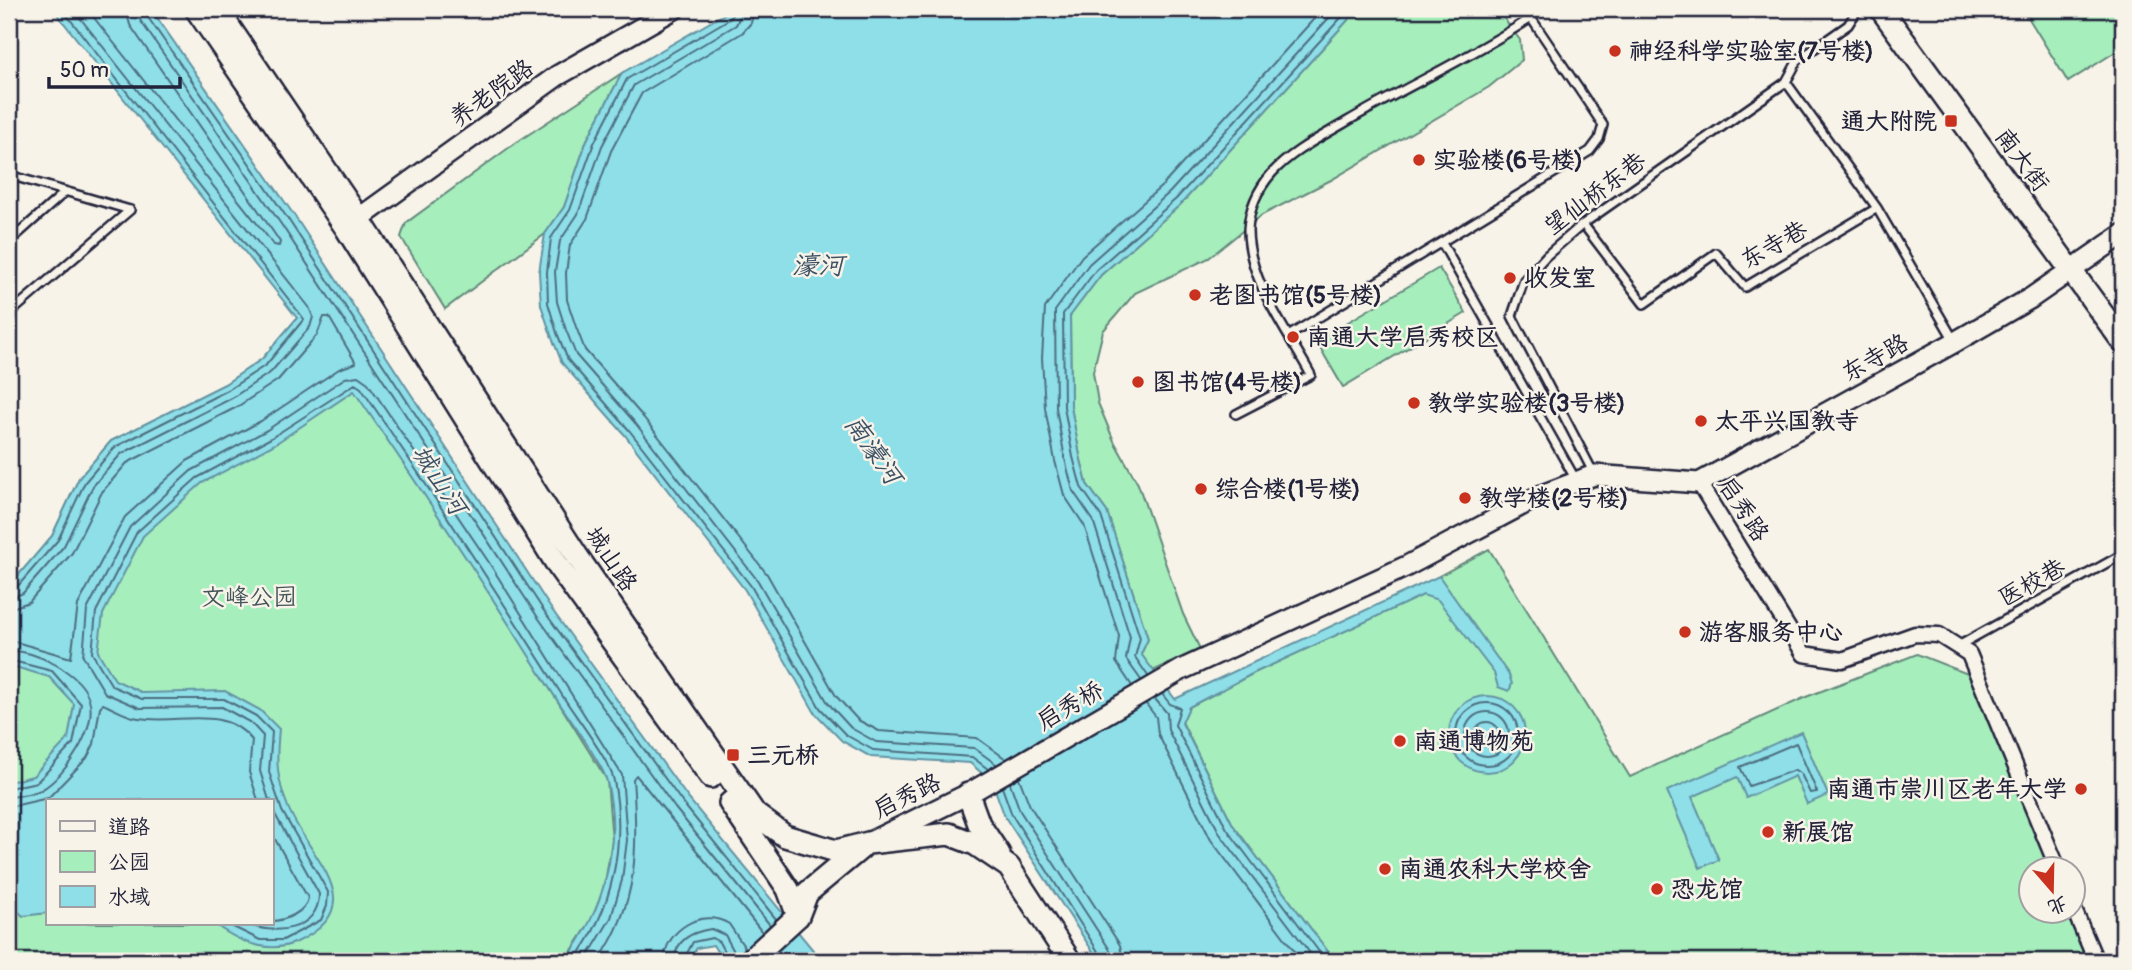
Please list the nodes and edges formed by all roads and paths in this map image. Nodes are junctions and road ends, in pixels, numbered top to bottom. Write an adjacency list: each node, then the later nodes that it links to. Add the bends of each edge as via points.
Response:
1 (196, 9): 12 (main road, 城山路)
2 (217, 9): 12 (main road, 城山路)
3 (674, 9): 12 (street, 养老院路, via 557,76)
4 (1525, 9): 7 (lane)
5 (1858, 9): 8 (lane, 望仙桥东巷, via 1848,25 1798,60)
6 (1881, 9): 17 (main road, 南大街)
7 (1531, 18): 16 (lane, via 1602,125 1599,138 1590,151); 19 (lane, via 1385,97 1307,144 1273,172 1256,195 1248,230 1252,261)
8 (1786, 82): 11 (lane); 13 (lane, 望仙桥东巷)
9 (9, 175): 10 (lane)
10 (65, 192): 15 (lane); 18 (lane, via 130,210)
11 (1877, 208): 13 (lane, 东寺巷, via 1745,287 1716,253 1644,304); 20 (lane)
12 (352, 223): 29 (main road, 城山路, via 755,814 785,836 807,844 836,850); 32 (main road, 城山路, via 560,569 788,889)
13 (1583, 224): 23 (lane, 望仙桥东巷, via 1524,280 1512,316)
14 (2123, 234): 17 (street, 东寺路)
15 (9, 242)
16 (1442, 243): 19 (lane); 23 (lane)
17 (2071, 270): 20 (street, 东寺路); 21 (main road, 南大街)
18 (9, 314)
19 (1290, 335): 22 (lane, via 1311,375)
20 (1955, 342): 24 (street, 东寺路)
21 (2123, 342)
22 (1236, 414)
23 (1585, 478): 24 (street, 启秀路); 27 (street, 启秀路)
24 (1699, 482): 26 (street, 启秀路, via 1804,654 1842,660 1914,634 1940,635)
25 (2123, 554): 26 (lane, 医校巷)
26 (1959, 645): 30 (street, via 1976,666)
27 (1183, 669): 28 (street, 启秀桥)
28 (975, 790): 29 (street, 启秀路); 31 (main road, via 987,840)
29 (868, 843): 31 (main road, 城山路, via 949,834 975,844); 32 (main road, via 807,893)
30 (2052, 855)
31 (1009, 867): 35 (main road, 城山路)
32 (794, 918): 34 (main road)
33 (2081, 925): 36 (street)
34 (749, 961)
35 (1070, 961)
36 (2096, 961)

